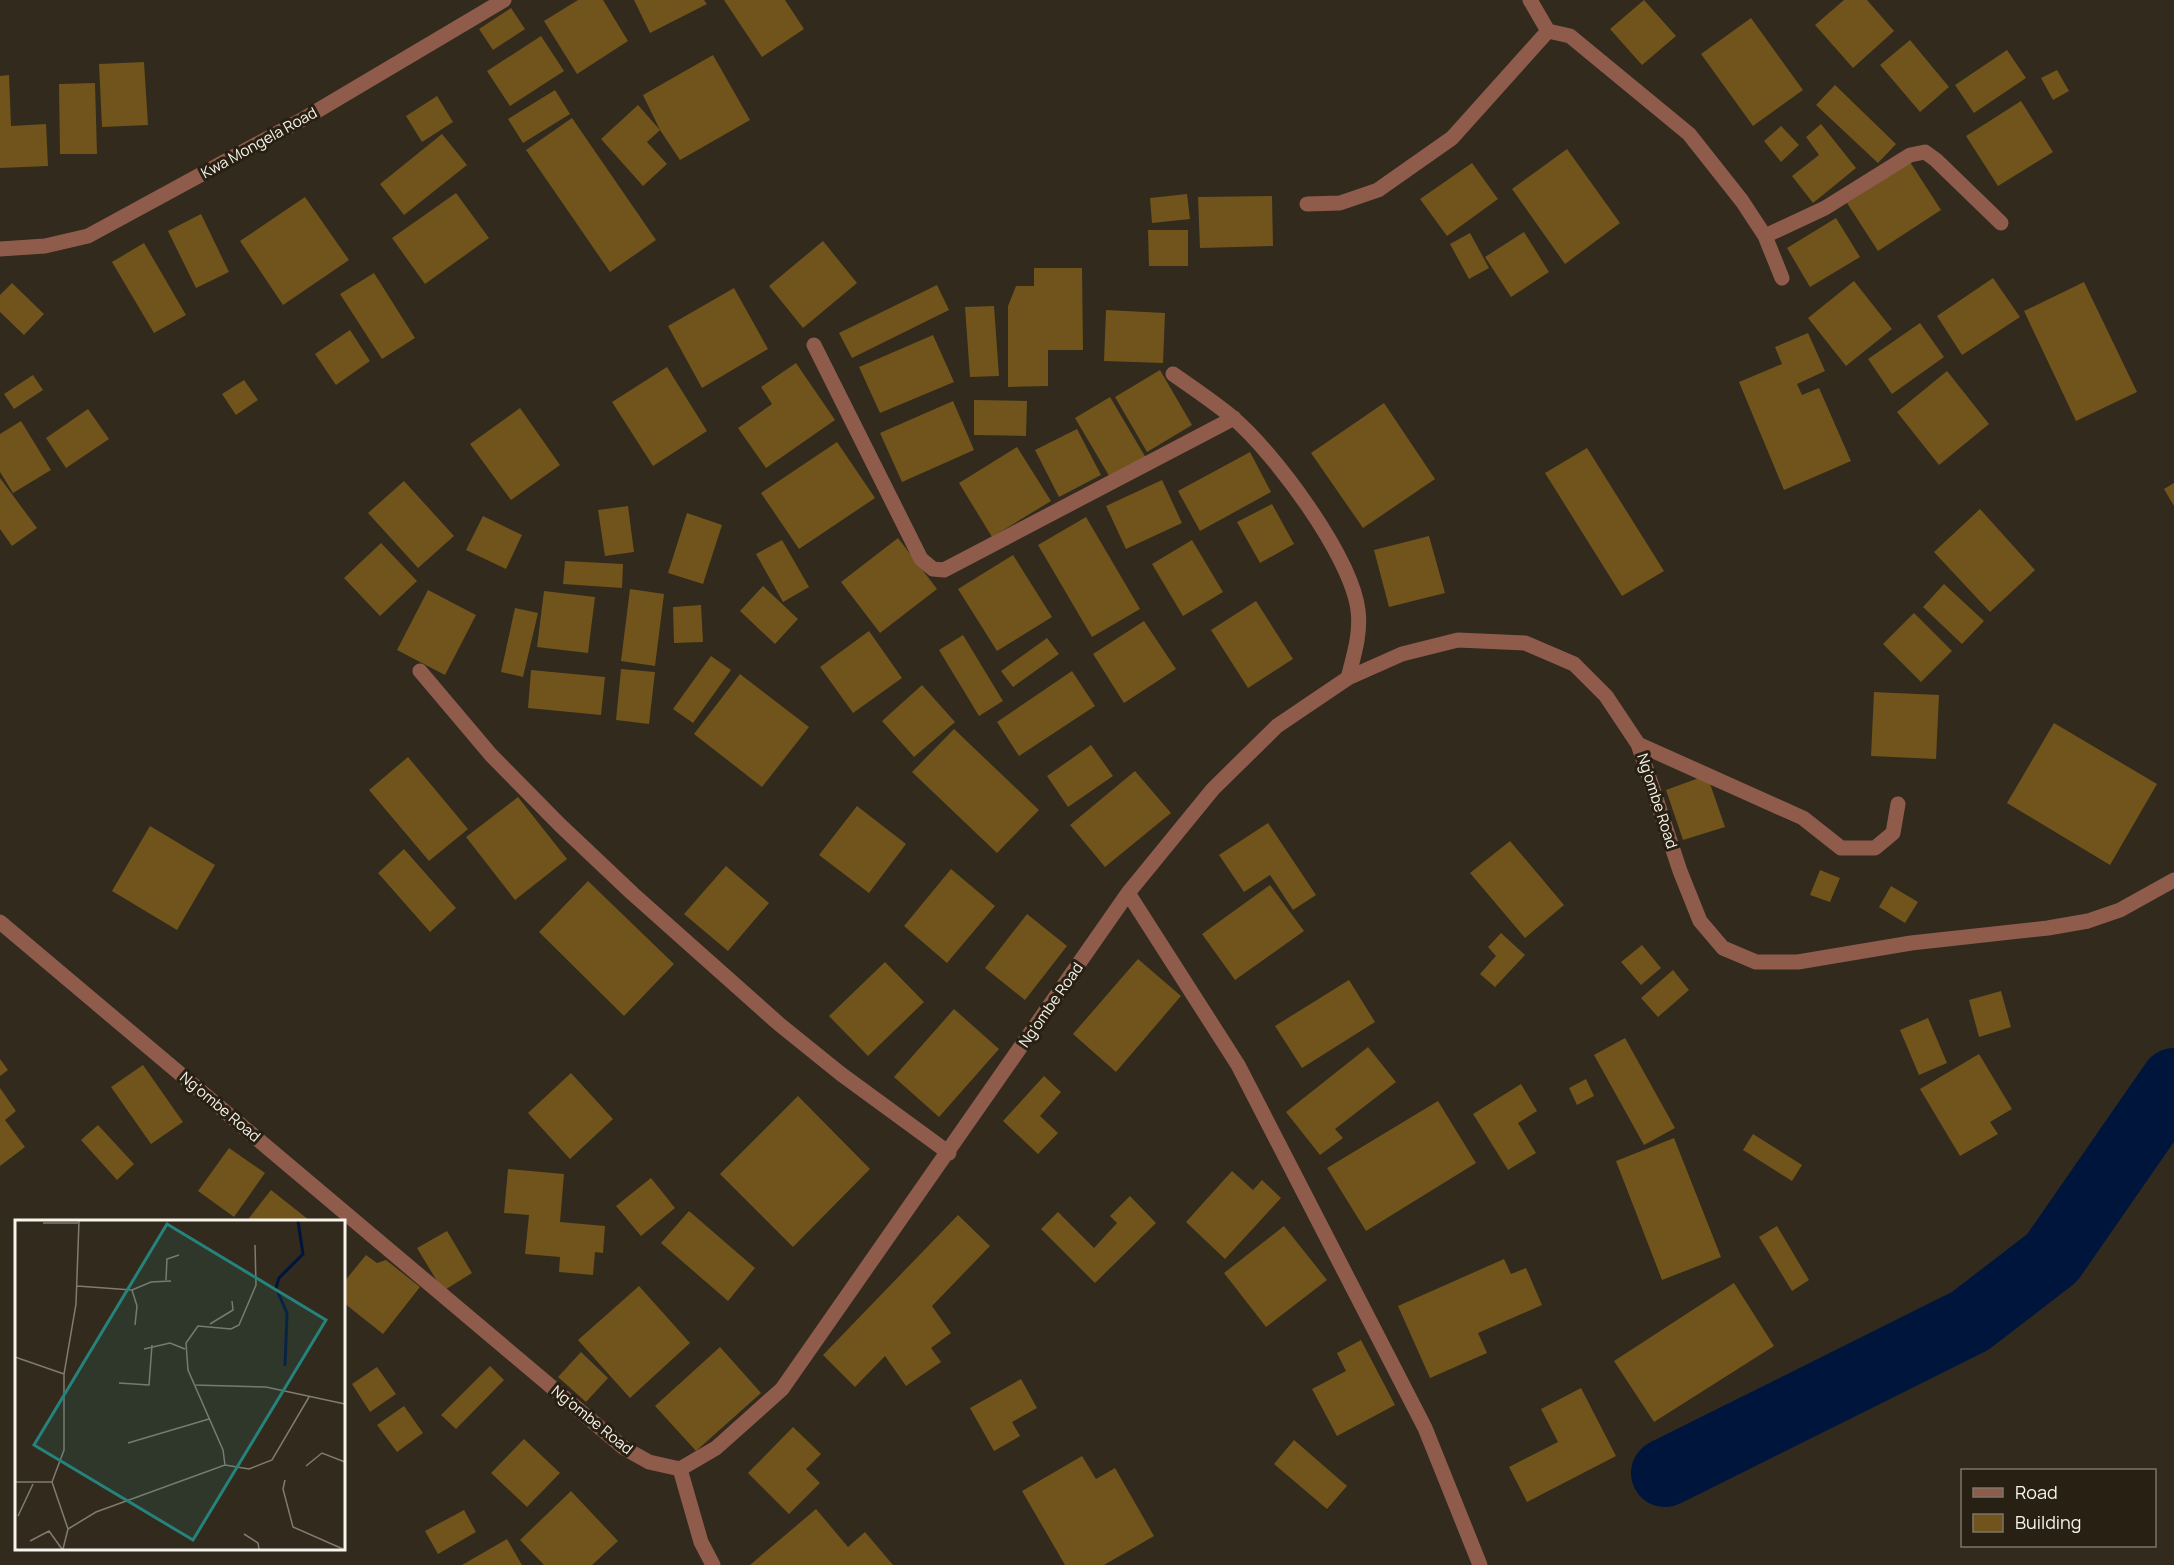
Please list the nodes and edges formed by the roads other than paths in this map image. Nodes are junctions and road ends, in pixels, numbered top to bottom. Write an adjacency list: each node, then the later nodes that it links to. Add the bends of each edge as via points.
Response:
1 (504, 0): 7 (street, Kwa Mongela Road, via 305,118 88,236 45,246)
2 (1530, 0): 3 (street)
3 (1548, 31): 4 (street, via 1452,138 1378,190 1340,203); 6 (street, via 1570,36 1689,134)
4 (1307, 204)
5 (2001, 223): 6 (street, via 1924,152 1910,155 1825,208)
6 (1765, 236): 8 (street)
7 (0, 249)
8 (1782, 278)
9 (813, 345): 11 (street, via 921,559 933,569 944,570)
10 (1173, 374): 11 (street)
11 (1234, 418): 13 (street, via 1288,480 1331,542 1350,579 1358,610 1358,639)
12 (420, 671): 19 (street, via 491,755 633,894 779,1024)
13 (1348, 678): 14 (street, Ng'ombe Road, via 1402,654 1458,640 1525,643 1574,664 1606,696); 17 (street, Ng'ombe Road, via 1277,726 1213,789)
14 (1638, 744): 15 (street, via 1803,818 1841,848 1875,848 1893,833); 16 (street, Ng'ombe Road, via 1700,921 1723,948 1756,962 1798,962 2088,921 2120,910)
15 (1898, 804)
16 (2174, 880)
17 (1128, 893): 19 (street, Ng'ombe Road); 22 (street, via 1238,1065 1425,1428)
18 (0, 922): 20 (street, Ng'ombe Road, via 624,1448 649,1462)
19 (949, 1153): 20 (street, Ng'ombe Road, via 782,1389 716,1448)
20 (680, 1469): 21 (street, via 701,1542)
21 (713, 1565)
22 (1480, 1565)

